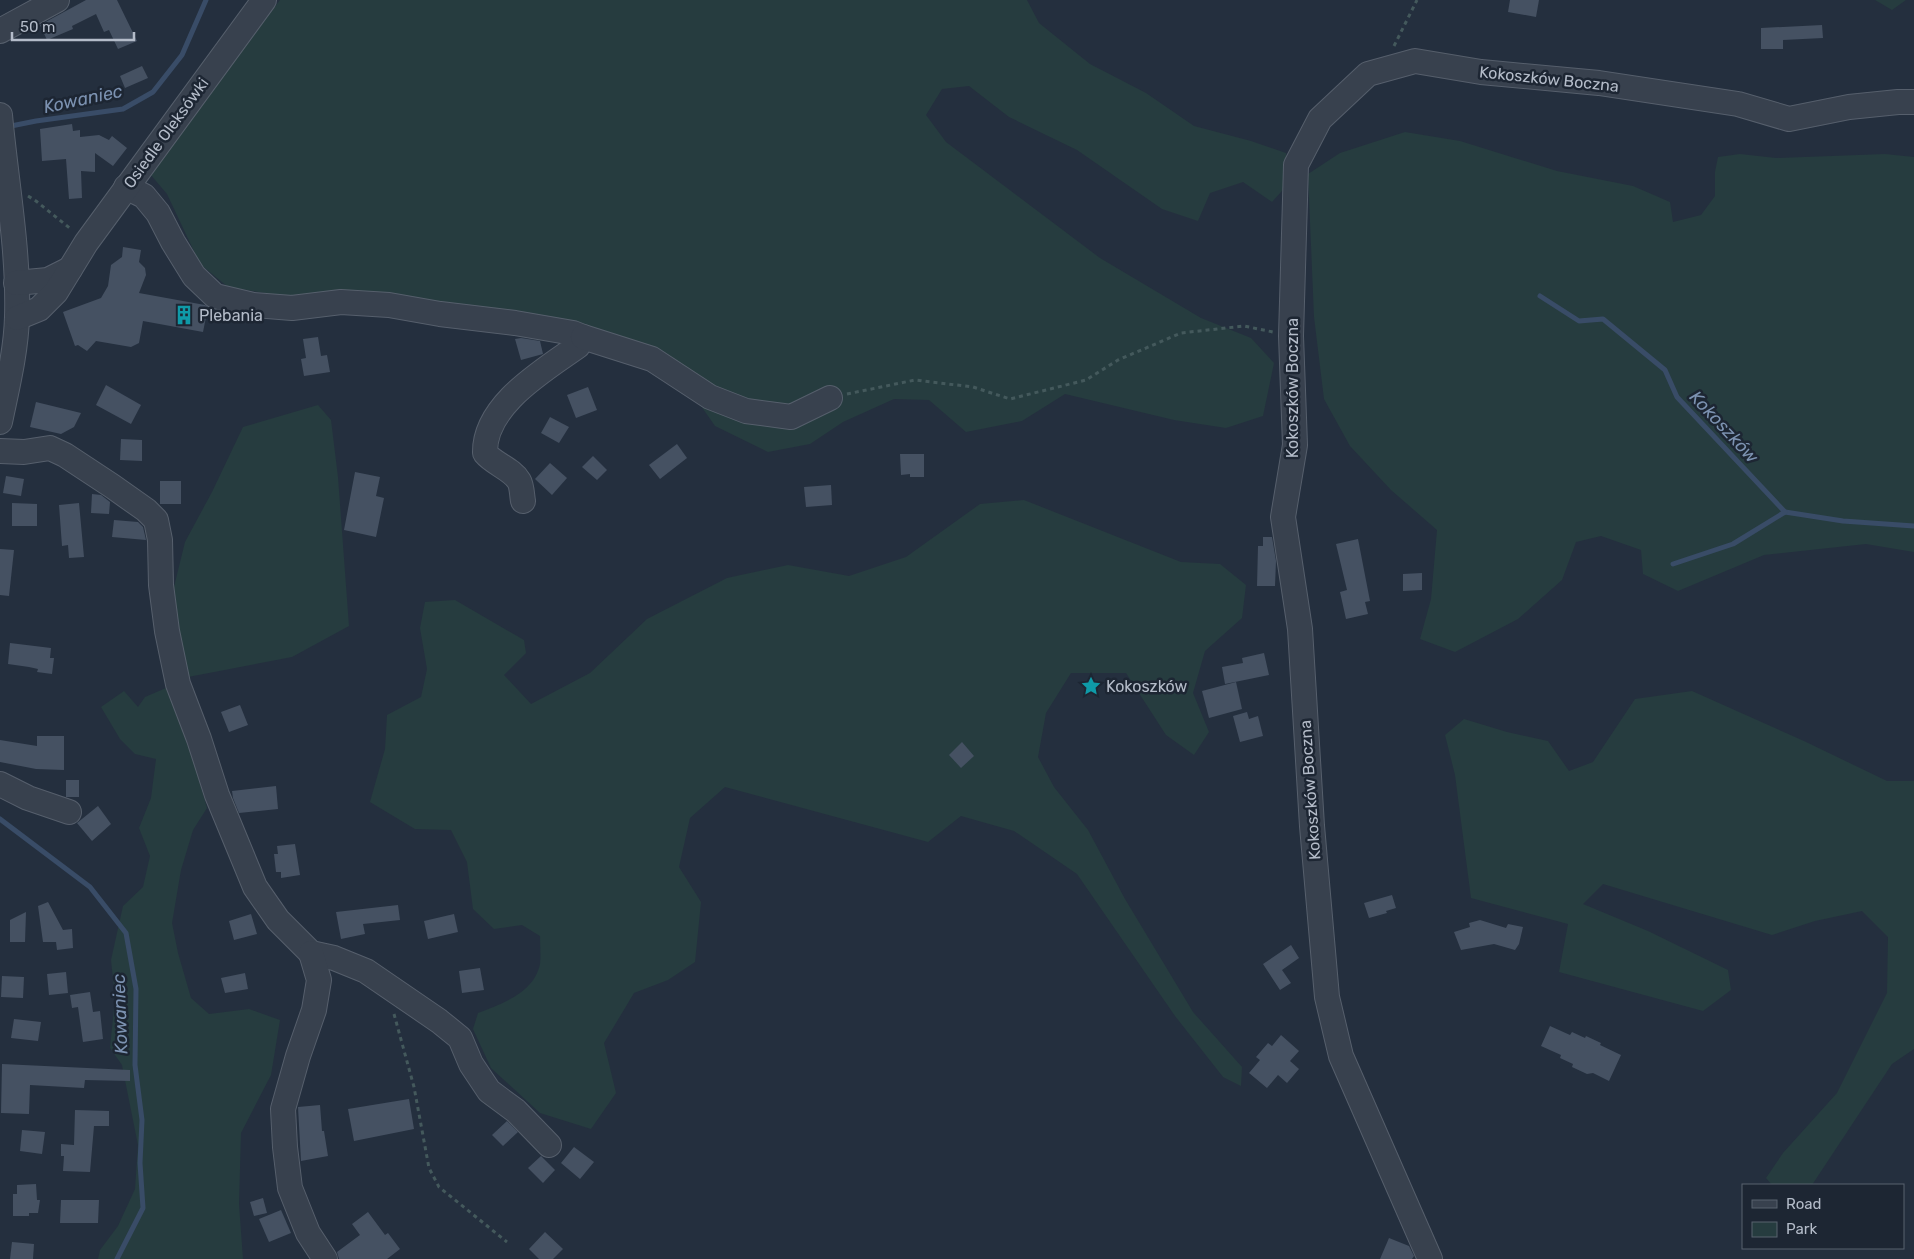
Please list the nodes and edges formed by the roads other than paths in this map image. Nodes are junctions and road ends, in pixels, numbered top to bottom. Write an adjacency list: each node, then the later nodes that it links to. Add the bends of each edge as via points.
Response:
1 (57, 0): 3 (street)
2 (264, 0): 6 (street, Osiedle Oleksówki)
3 (0, 31)
4 (1914, 102): 20 (street, Kokoszków Boczna, via 1789,118 1738,104 1415,61 1368,74 1320,119 1296,165 1291,336 1295,445 1283,518 1300,628 1312,826 1328,997 1341,1056)
5 (0, 114): 8 (street)
6 (126, 187): 7 (street, Osiedle Oleksówki); 10 (street, via 144,196 153,207 194,276 215,296 253,305 292,308 341,302 389,305 515,323)
7 (70, 269): 8 (street, Osiedle Oleksówki, via 48,280); 9 (street, Osiedle Oleksówki, via 56,292 39,309)
8 (16, 283): 9 (street)
9 (17, 318): 12 (street)
10 (583, 337): 11 (street, via 652,359 710,397 746,411 791,417); 14 (street, via 578,346 520,389 489,429 485,453 520,482)
11 (830, 398)
12 (0, 422)
13 (0, 451): 17 (street, via 50,448 112,486 156,520 167,631 178,684 217,795 254,887 278,920)
14 (523, 501)
15 (0, 784): 16 (street)
16 (69, 812)
17 (311, 954): 18 (street, via 334,958 366,971 439,1021 460,1038 471,1064 489,1091 516,1111); 19 (street, via 319,980 314,1010 283,1109 284,1147 290,1188 308,1233)
18 (549, 1145)
19 (325, 1259)
20 (1430, 1259)

